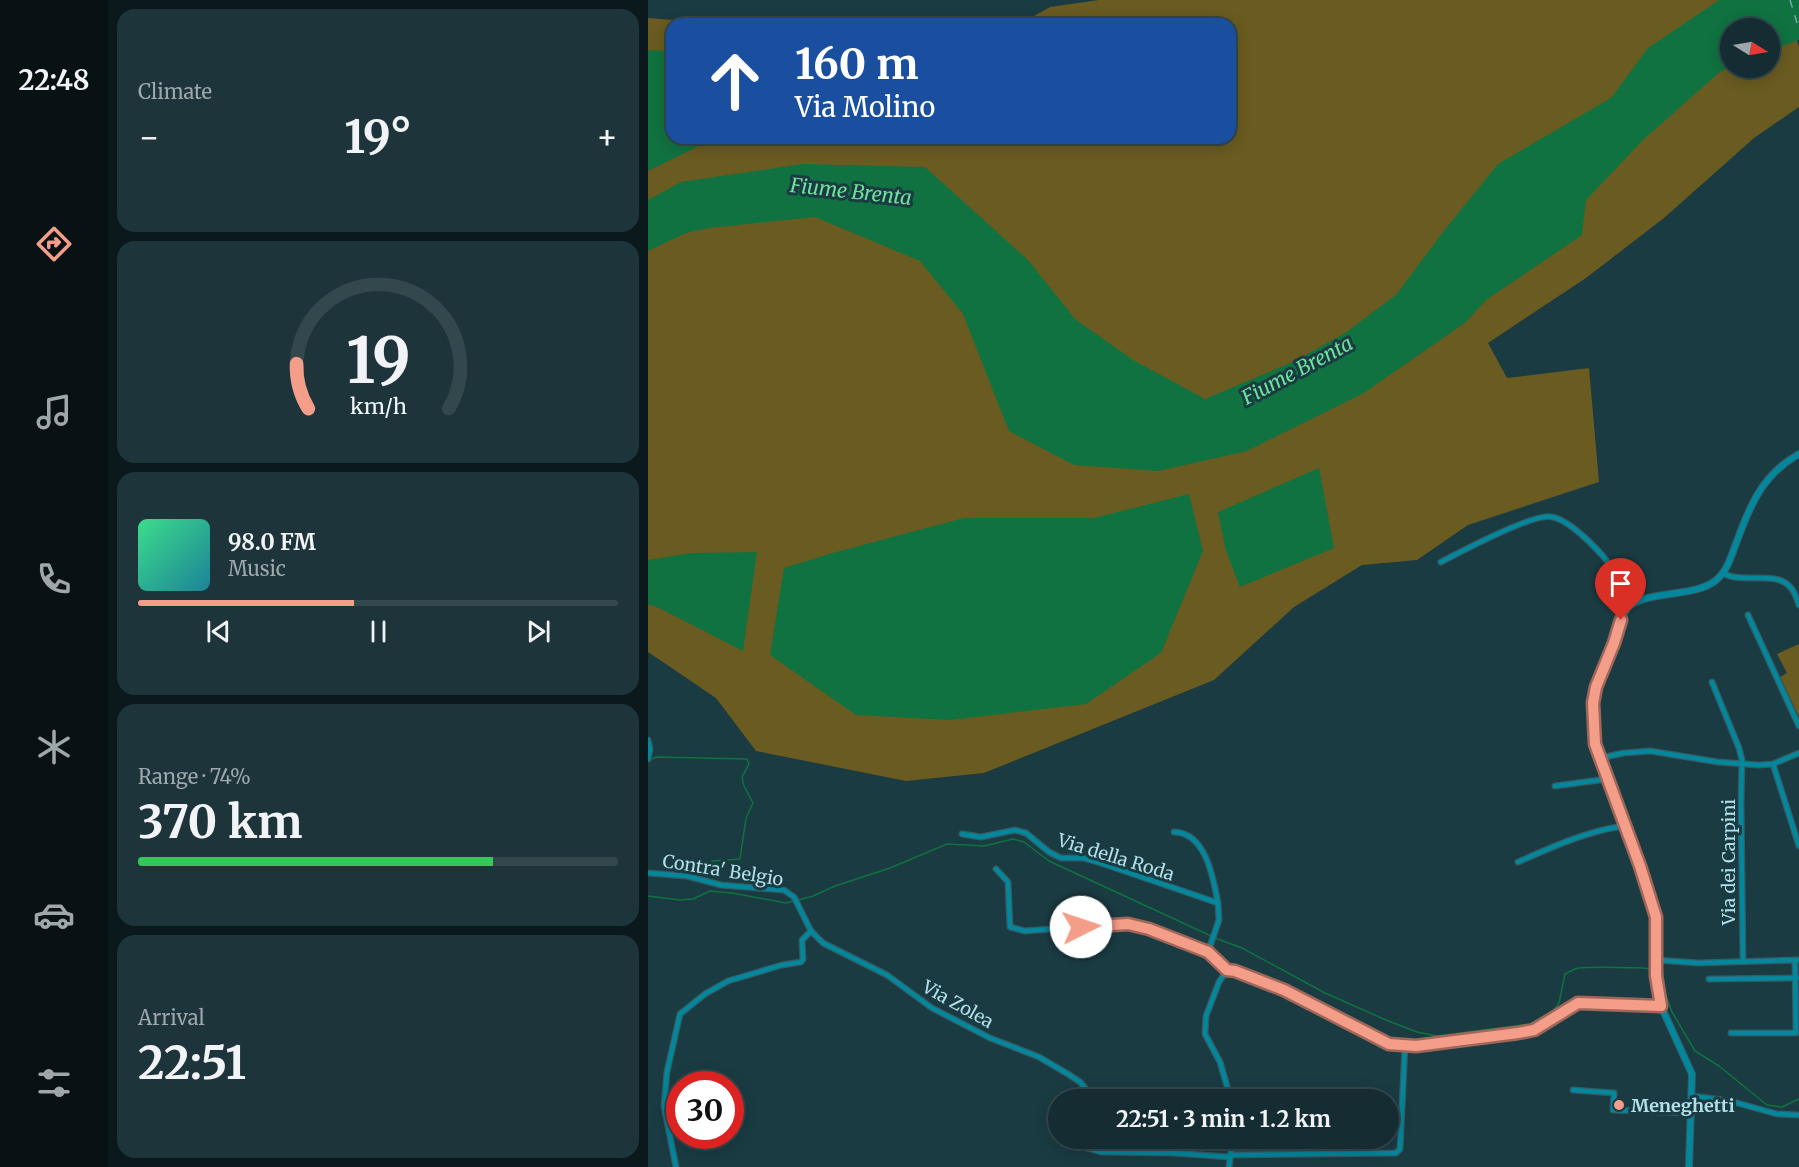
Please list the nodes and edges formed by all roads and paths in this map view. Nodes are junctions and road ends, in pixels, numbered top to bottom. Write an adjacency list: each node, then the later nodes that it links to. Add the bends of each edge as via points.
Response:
1 (1799, 454): 3 (street, via 1772,473 1755,498)
2 (1441, 562): 4 (street, via 1529,520 1550,516 1569,525 1603,556)
3 (1723, 573): 4 (street, via 1699,589); 5 (street, via 1731,577 1779,579 1791,587)
4 (1631, 604): 11 (street, via 1596,687 1595,744)
5 (1799, 605)
6 (1748, 615): 8 (street)
7 (1712, 682): 13 (street, Via dei Carpini)
8 (1799, 726)
9 (648, 740): 12 (street)
10 (1799, 753): 14 (street)
11 (1600, 758): 13 (street, via 1650,751); 15 (street)
12 (648, 759)
13 (1742, 763): 14 (street); 30 (street, Via dei Carpini)
14 (1773, 764): 19 (street)
15 (1607, 779): 16 (street); 17 (street)
16 (1555, 786)
17 (1624, 826): 22 (street, via 1555,845); 31 (street, via 1656,917)
18 (1174, 832): 26 (street, via 1184,832 1198,844 1210,867)
19 (1798, 832): 21 (street)
20 (962, 834): 26 (street, Via della Roda, via 981,837 1015,830 1026,833 1061,858 1101,863)
21 (1799, 846)
22 (1518, 862)
23 (996, 869): 28 (street, via 1008,882 1010,927 1016,930 1128,924)
24 (648, 873): 25 (street, Contra' Belgio, via 784,890)
25 (794, 897): 27 (street, Via Zolea)
26 (1218, 903): 28 (street, via 1219,920)
27 (811, 931): 38 (street, Via Zolea, via 823,943 886,975 932,1008 990,1038 1039,1057); 47 (street, via 802,940 801,962 728,981 680,1014 664,1106)
28 (1208, 952): 32 (street)
29 (1797, 960): 30 (street); 33 (street)
30 (1743, 961): 31 (street)
31 (1656, 963): 35 (street)
32 (1227, 970): 37 (street, via 1274,986 1389,1044); 39 (street, via 1206,1016 1205,1034)
33 (1797, 978): 34 (street); 36 (street, via 1796,1033)
34 (1709, 979)
35 (1661, 1006): 37 (street, via 1578,1003 1534,1030); 41 (street, via 1692,1074)
36 (1731, 1033)
37 (1406, 1046): 46 (street, via 1400,1149 1396,1153)
38 (1085, 1089)
39 (1229, 1089)
40 (1573, 1090): 42 (street, via 1614,1093 1613,1110)
41 (1692, 1096): 42 (street); 43 (street)
42 (1692, 1113): 49 (street)
43 (1799, 1115)
44 (1090, 1149): 46 (street)
45 (1231, 1149): 46 (street)
46 (1230, 1156): 48 (street)
47 (676, 1167)
48 (1229, 1167)
49 (1689, 1167)

